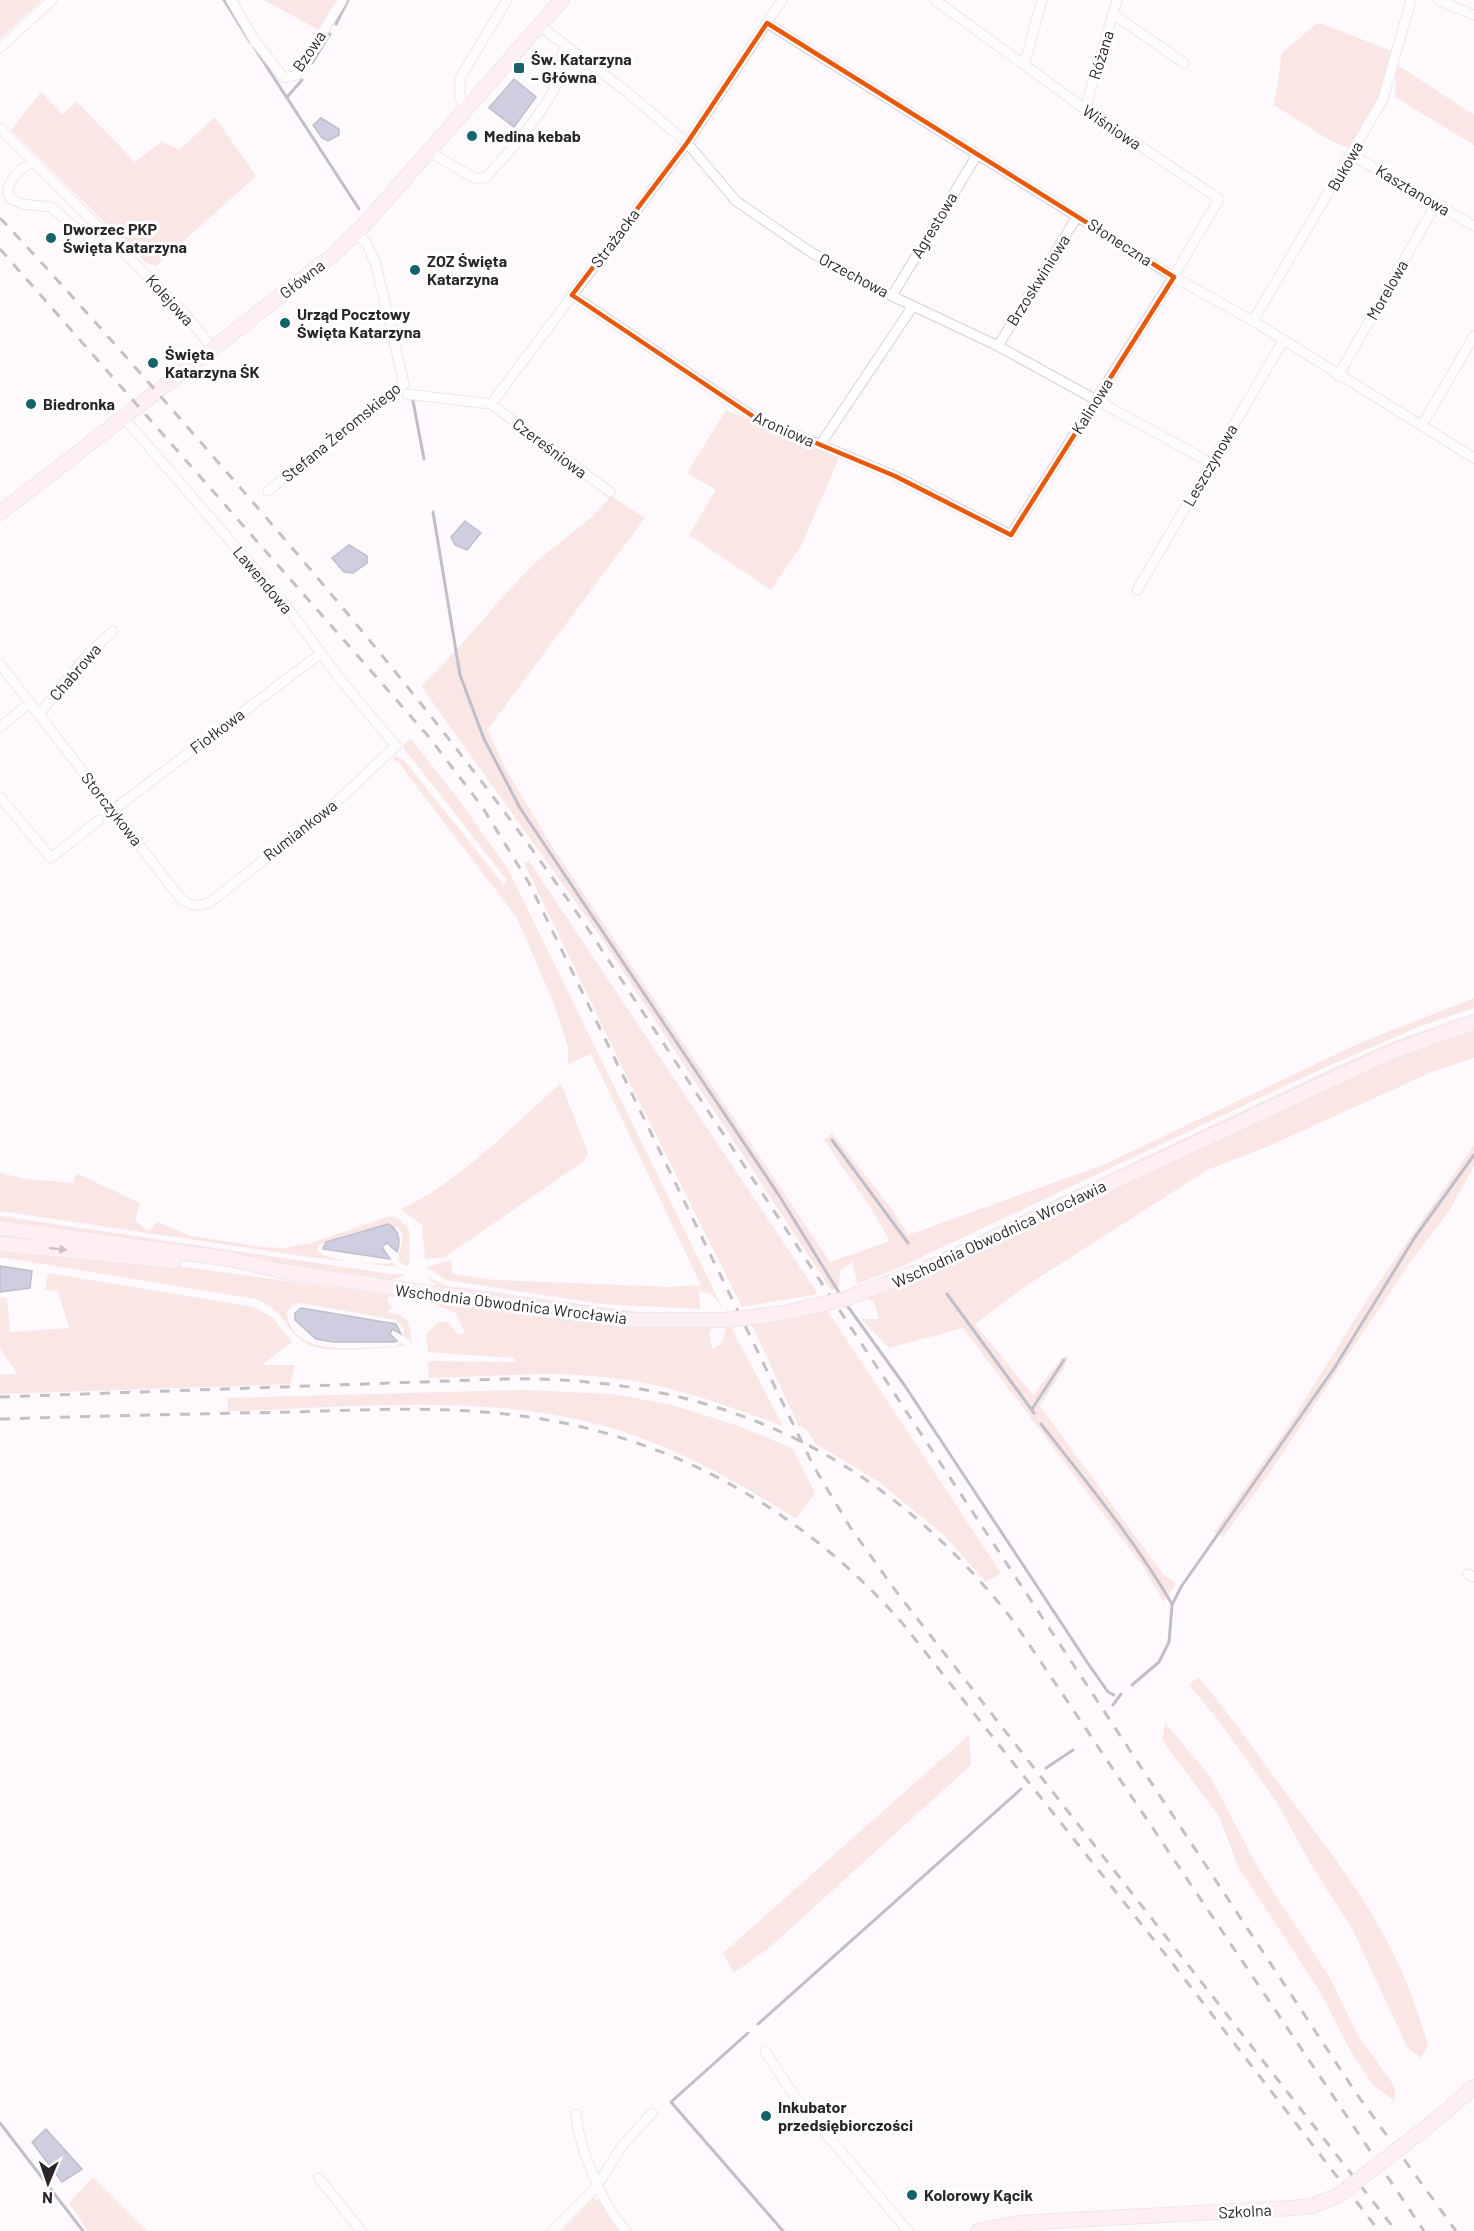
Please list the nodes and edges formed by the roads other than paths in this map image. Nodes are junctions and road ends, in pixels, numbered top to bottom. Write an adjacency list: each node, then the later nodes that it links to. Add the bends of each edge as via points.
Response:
1 (52, 0): 17 (street)
2 (231, 0): 3 (street, Bzowa, via 260,49 284,78 296,75)
3 (342, 0)
4 (507, 0): 20 (street, via 460,78 460,98)
5 (562, 0): 15 (main road, Główna)
6 (782, 0): 14 (street, Strażacka)
7 (935, 0): 19 (street, Wiśniowa)
8 (1042, 0): 19 (street)
9 (1117, 0): 12 (street, Różana)
10 (1411, 0): 25 (street, Bukowa, via 1383,99)
11 (1438, 0): 13 (street)
12 (1113, 14): 18 (street); 21 (street, Różana)
13 (1474, 15)
14 (767, 23): 23 (street, Strażacka); 26 (street, Słoneczna)
15 (540, 26): 16 (street, Orzechowa); 20 (main road, Główna)
16 (564, 44): 23 (street, Orzechowa); 24 (street, via 561,73 549,95 485,178 474,178)
17 (0, 48)
18 (1184, 63)
19 (1024, 65): 21 (street, Wiśniowa)
20 (466, 109): 24 (main road, Główna)
21 (1085, 109): 33 (street, Wiśniowa, via 1219,199)
22 (0, 128): 27 (street, Kolejowa)
23 (687, 143): 34 (street, Strażacka); 35 (street, Orzechowa, via 736,201 812,253)
24 (428, 151): 32 (main road, Główna)
25 (1352, 154): 28 (street, Kasztanowa); 37 (street, Bukowa)
26 (977, 155): 29 (street, Słoneczna); 35 (street, Agrestowa)
27 (35, 163): 31 (street, Kolejowa); 31 (street, via 28,164 9,183 11,199 51,207 82,234)
28 (1436, 204): 30 (street, Kasztanowa); 42 (street, Morelowa)
29 (1078, 215): 33 (street, Słoneczna); 40 (street, Brzoskwiniowa)
30 (1474, 226)
31 (99, 228): 41 (street, Kolejowa, via 186,315)
32 (356, 234): 41 (main road, Główna); 51 (street, Stefana Żeromskiego, via 366,242 376,265 404,384)
33 (1174, 277): 37 (street, Słoneczna); 44 (street, Kalinowa)
34 (572, 295): 45 (street, Strażacka); 48 (street, Aroniowa, via 754,417)
35 (892, 296): 36 (street, Orzechowa)
36 (914, 306): 40 (street, Orzechowa); 48 (street)
37 (1253, 321): 39 (street, Słoneczna)
38 (1474, 336): 47 (street)
39 (1283, 340): 42 (street, Słoneczna); 50 (street, Leszczynowa)
40 (998, 345): 44 (street, Orzechowa)
41 (213, 349): 46 (main road, Główna)
42 (1338, 376): 47 (street, Słoneczna)
43 (407, 394): 45 (street)
44 (1096, 400): 50 (street, Orzechowa); 54 (street, Kalinowa)
45 (491, 404): 52 (street, Czereśniowa)
46 (124, 418): 53 (main road, Główna); 57 (street, Lawendowa, via 284,603)
47 (1422, 425): 49 (street, Słoneczna)
48 (820, 445): 54 (street, Aroniowa, via 895,476)
49 (1474, 458)
50 (1211, 463): 55 (street, Leszczynowa)
51 (268, 491)
52 (610, 492)
53 (0, 513)
54 (1011, 535)
55 (1137, 590)
56 (113, 631): 60 (street, Chabrowa, via 88,654)
57 (321, 652): 62 (street, Lawendowa); 64 (street, Fiołkowa)
58 (0, 664): 59 (street, Storczykowa)
59 (30, 703): 60 (street, Storczykowa); 61 (street)
60 (39, 714): 64 (street, Storczykowa)
61 (0, 727)
62 (396, 746): 66 (street, Rumiankowa, via 331,807 209,903)
63 (0, 797): 65 (street, Storczykowa, via 51,858)
64 (113, 810): 66 (street, Storczykowa, via 180,898)
65 (99, 820)
66 (198, 906)
67 (1474, 1022): 70 (main road, Wschodnia Obwodnica Wrocławia, bridge, via 1387,1054 935,1265 845,1299 779,1314 681,1322 591,1316)
68 (0, 1228): 70 (main road, Wschodnia Obwodnica Wrocławia, via 230,1259)
69 (0, 1244): 70 (main road, Wschodnia Obwodnica Wrocławia, one-way to 70)
70 (281, 1271)
71 (765, 2051): 80 (street, via 795,2097)
72 (1474, 2087): 81 (main road, Szkolna, bridge, via 1339,2195 1312,2206 1018,2223)
73 (652, 2113): 76 (street, via 622,2146)
74 (576, 2114): 76 (street, via 577,2130)
75 (320, 2178): 77 (street)
76 (597, 2186): 78 (street); 79 (street)
77 (361, 2231)
78 (553, 2231)
79 (626, 2231)
80 (908, 2231)
81 (978, 2231)

